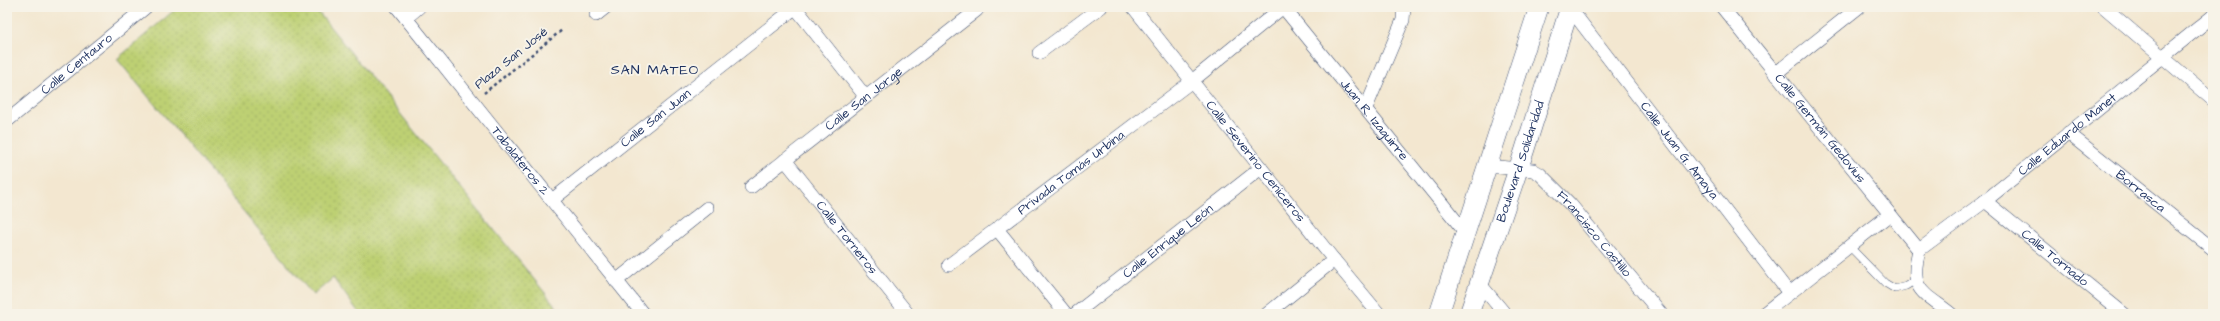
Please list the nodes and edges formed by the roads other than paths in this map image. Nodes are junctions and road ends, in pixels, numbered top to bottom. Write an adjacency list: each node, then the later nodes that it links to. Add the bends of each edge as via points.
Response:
1 (146, 7): 26 (street, Calle Centauro)
2 (397, 7): 18 (street, Tabalateros 2)
3 (419, 7): 18 (street)
4 (606, 7): 16 (street)
5 (796, 7): 23 (street); 33 (street, Calle San Juan)
6 (1101, 7): 19 (street)
7 (1133, 7): 22 (street, Calle Severino Ceniceros)
8 (1283, 7): 22 (street, Privada Tomás Urbina); 25 (street, Juan R. Izaguirre)
9 (1404, 7): 25 (street, via 1403,20)
10 (1539, 7): 29 (main road)
11 (1569, 7): 31 (main road, Boulevard Solidaridad); 47 (street, Calle Juan G. Amaya)
12 (1722, 7): 21 (street, Calle Germán Gedovius)
13 (1859, 7): 21 (street)
14 (2104, 7): 20 (street)
15 (977, 10): 23 (street, Calle San Jorge)
16 (596, 15)
17 (2213, 16): 20 (street, Calle Eduardo Manet)
18 (406, 18): 33 (street, Tabalateros 2)
19 (1038, 53)
20 (2162, 56): 24 (street); 27 (street, Calle Eduardo Manet)
21 (1775, 74): 36 (street, Calle Germán Gedovius)
22 (1192, 81): 30 (street, Calle Severino Ceniceros); 37 (street, Privada Tomás Urbina)
23 (865, 96): 28 (street, Calle San Jorge)
24 (2213, 100)
25 (1366, 108): 38 (street, Juan R. Izaguirre)
26 (7, 121)
27 (2068, 133): 34 (street, Calle Eduardo Manet); 40 (street, Borrasca)
28 (785, 160): 32 (street, Calle San Jorge); 48 (street, Calle Torneros)
29 (1486, 166): 31 (street, Francisco Castillo); 38 (main road)
30 (1261, 168): 42 (street, Calle Severino Ceniceros); 51 (street, Calle Enrique León)
31 (1518, 168): 46 (main road, Boulevard Solidaridad); 57 (street, Francisco Castillo, via 1533,170 1553,186)
32 (751, 187)
33 (552, 200): 45 (street, Tabalateros 2)
34 (1985, 201): 41 (street, Calle Eduardo Manet); 60 (street, Calle Tornado)
35 (707, 208): 45 (street)
36 (1889, 215): 39 (street); 41 (street, Calle Germán Gedovius)
37 (997, 229): 43 (street, Privada Tomás Urbina); 50 (street)
38 (1465, 232): 54 (main road)
39 (1850, 246): 44 (lane, via 1885,283 1895,289); 47 (street)
40 (2213, 249)
41 (1919, 250): 44 (street, via 1914,270)
42 (1334, 260): 52 (street); 53 (street, Calle Severino Ceniceros)
43 (949, 265)
44 (1916, 280): 59 (street, via 1919,287)
45 (616, 281): 49 (street, Tabalateros 2)
46 (1479, 283): 55 (main road, Boulevard Solidaridad); 56 (street)
47 (1789, 293): 58 (street)
48 (901, 312)
49 (643, 314)
50 (1066, 314)
51 (1075, 314)
52 (1267, 314)
53 (1379, 314)
54 (1439, 314)
55 (1469, 314)
56 (1505, 314)
57 (1661, 314)
58 (1763, 314)
59 (1951, 314)
60 (2124, 314)

